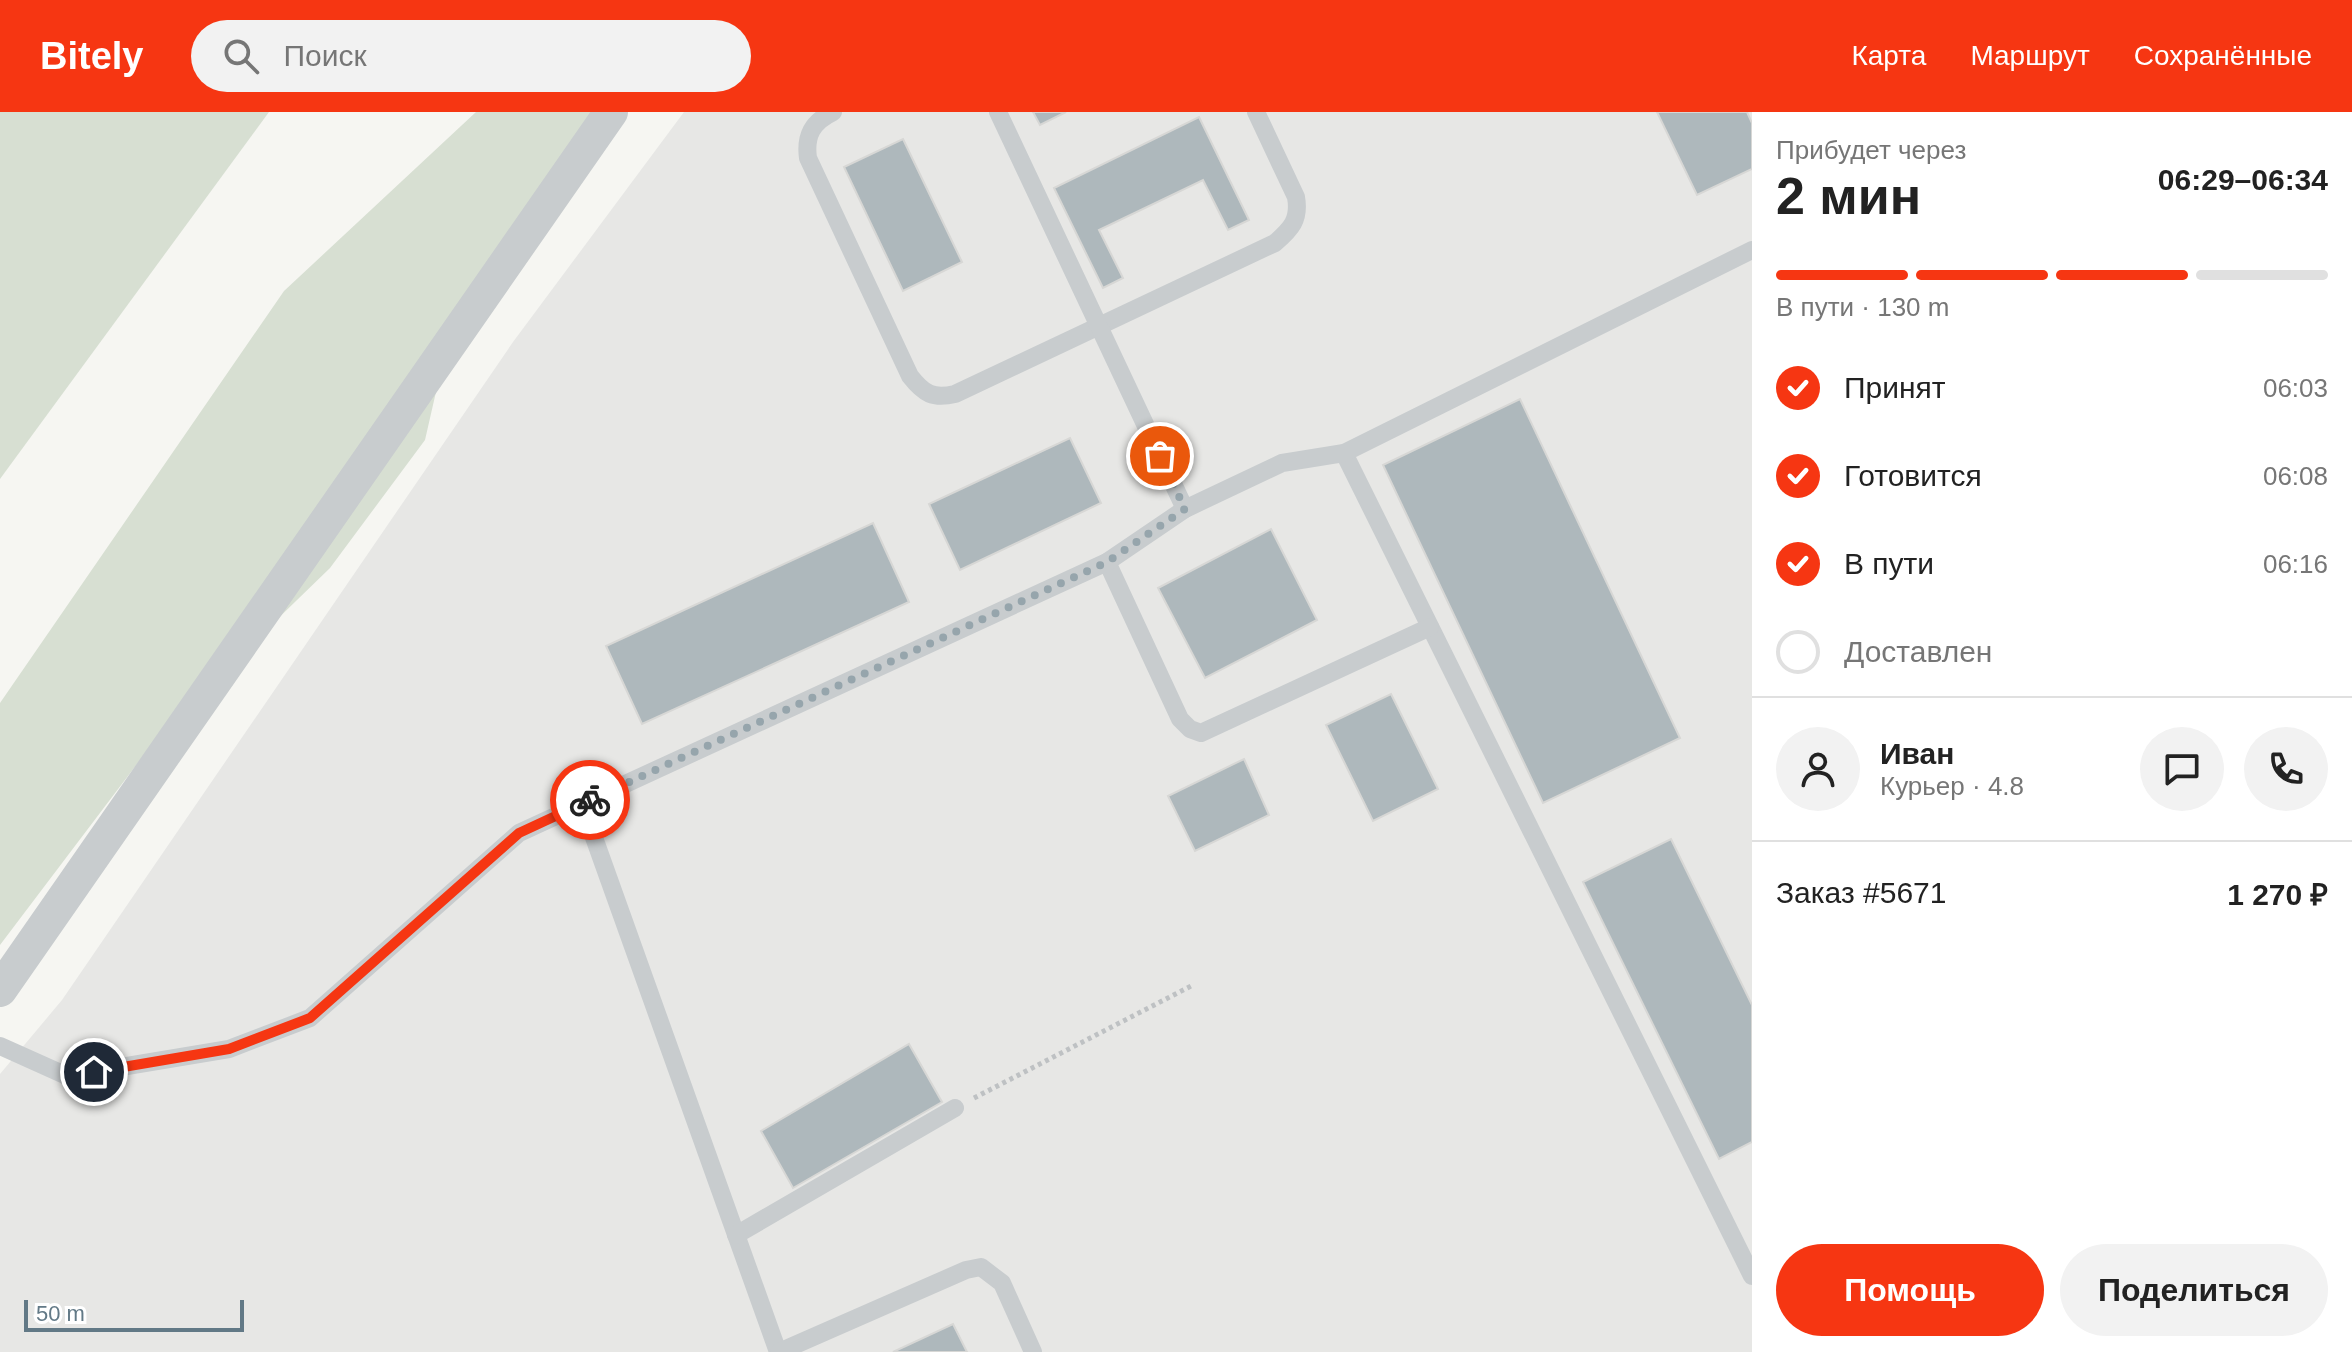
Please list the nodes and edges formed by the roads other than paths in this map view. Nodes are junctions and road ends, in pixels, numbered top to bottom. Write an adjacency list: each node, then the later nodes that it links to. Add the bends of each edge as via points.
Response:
1 (611, 112): 12 (street)
2 (833, 112): 6 (lane, via 813,126 806,142 808,158 910,376 922,391 938,398 955,394)
3 (998, 112): 6 (lane)
4 (1256, 112): 6 (lane, via 1296,197 1292,229 1275,243)
5 (1752, 250): 7 (lane)
6 (1099, 326): 8 (lane)
7 (1344, 453): 8 (lane, via 1282,463); 10 (lane)
8 (1185, 509): 9 (lane)
9 (1107, 562): 10 (lane, via 1180,719 1201,733); 11 (lane)
10 (1430, 627): 16 (lane)
11 (582, 804): 13 (lane, via 519,833 310,1018 229,1049 67,1076); 15 (lane)
12 (0, 990)
13 (0, 1046)
14 (955, 1108): 15 (lane)
15 (736, 1235): 18 (lane)
16 (1752, 1276)
17 (801, 1348): 18 (lane); 19 (lane, via 981,1267 1002,1283)
18 (778, 1352)
19 (1033, 1352)

